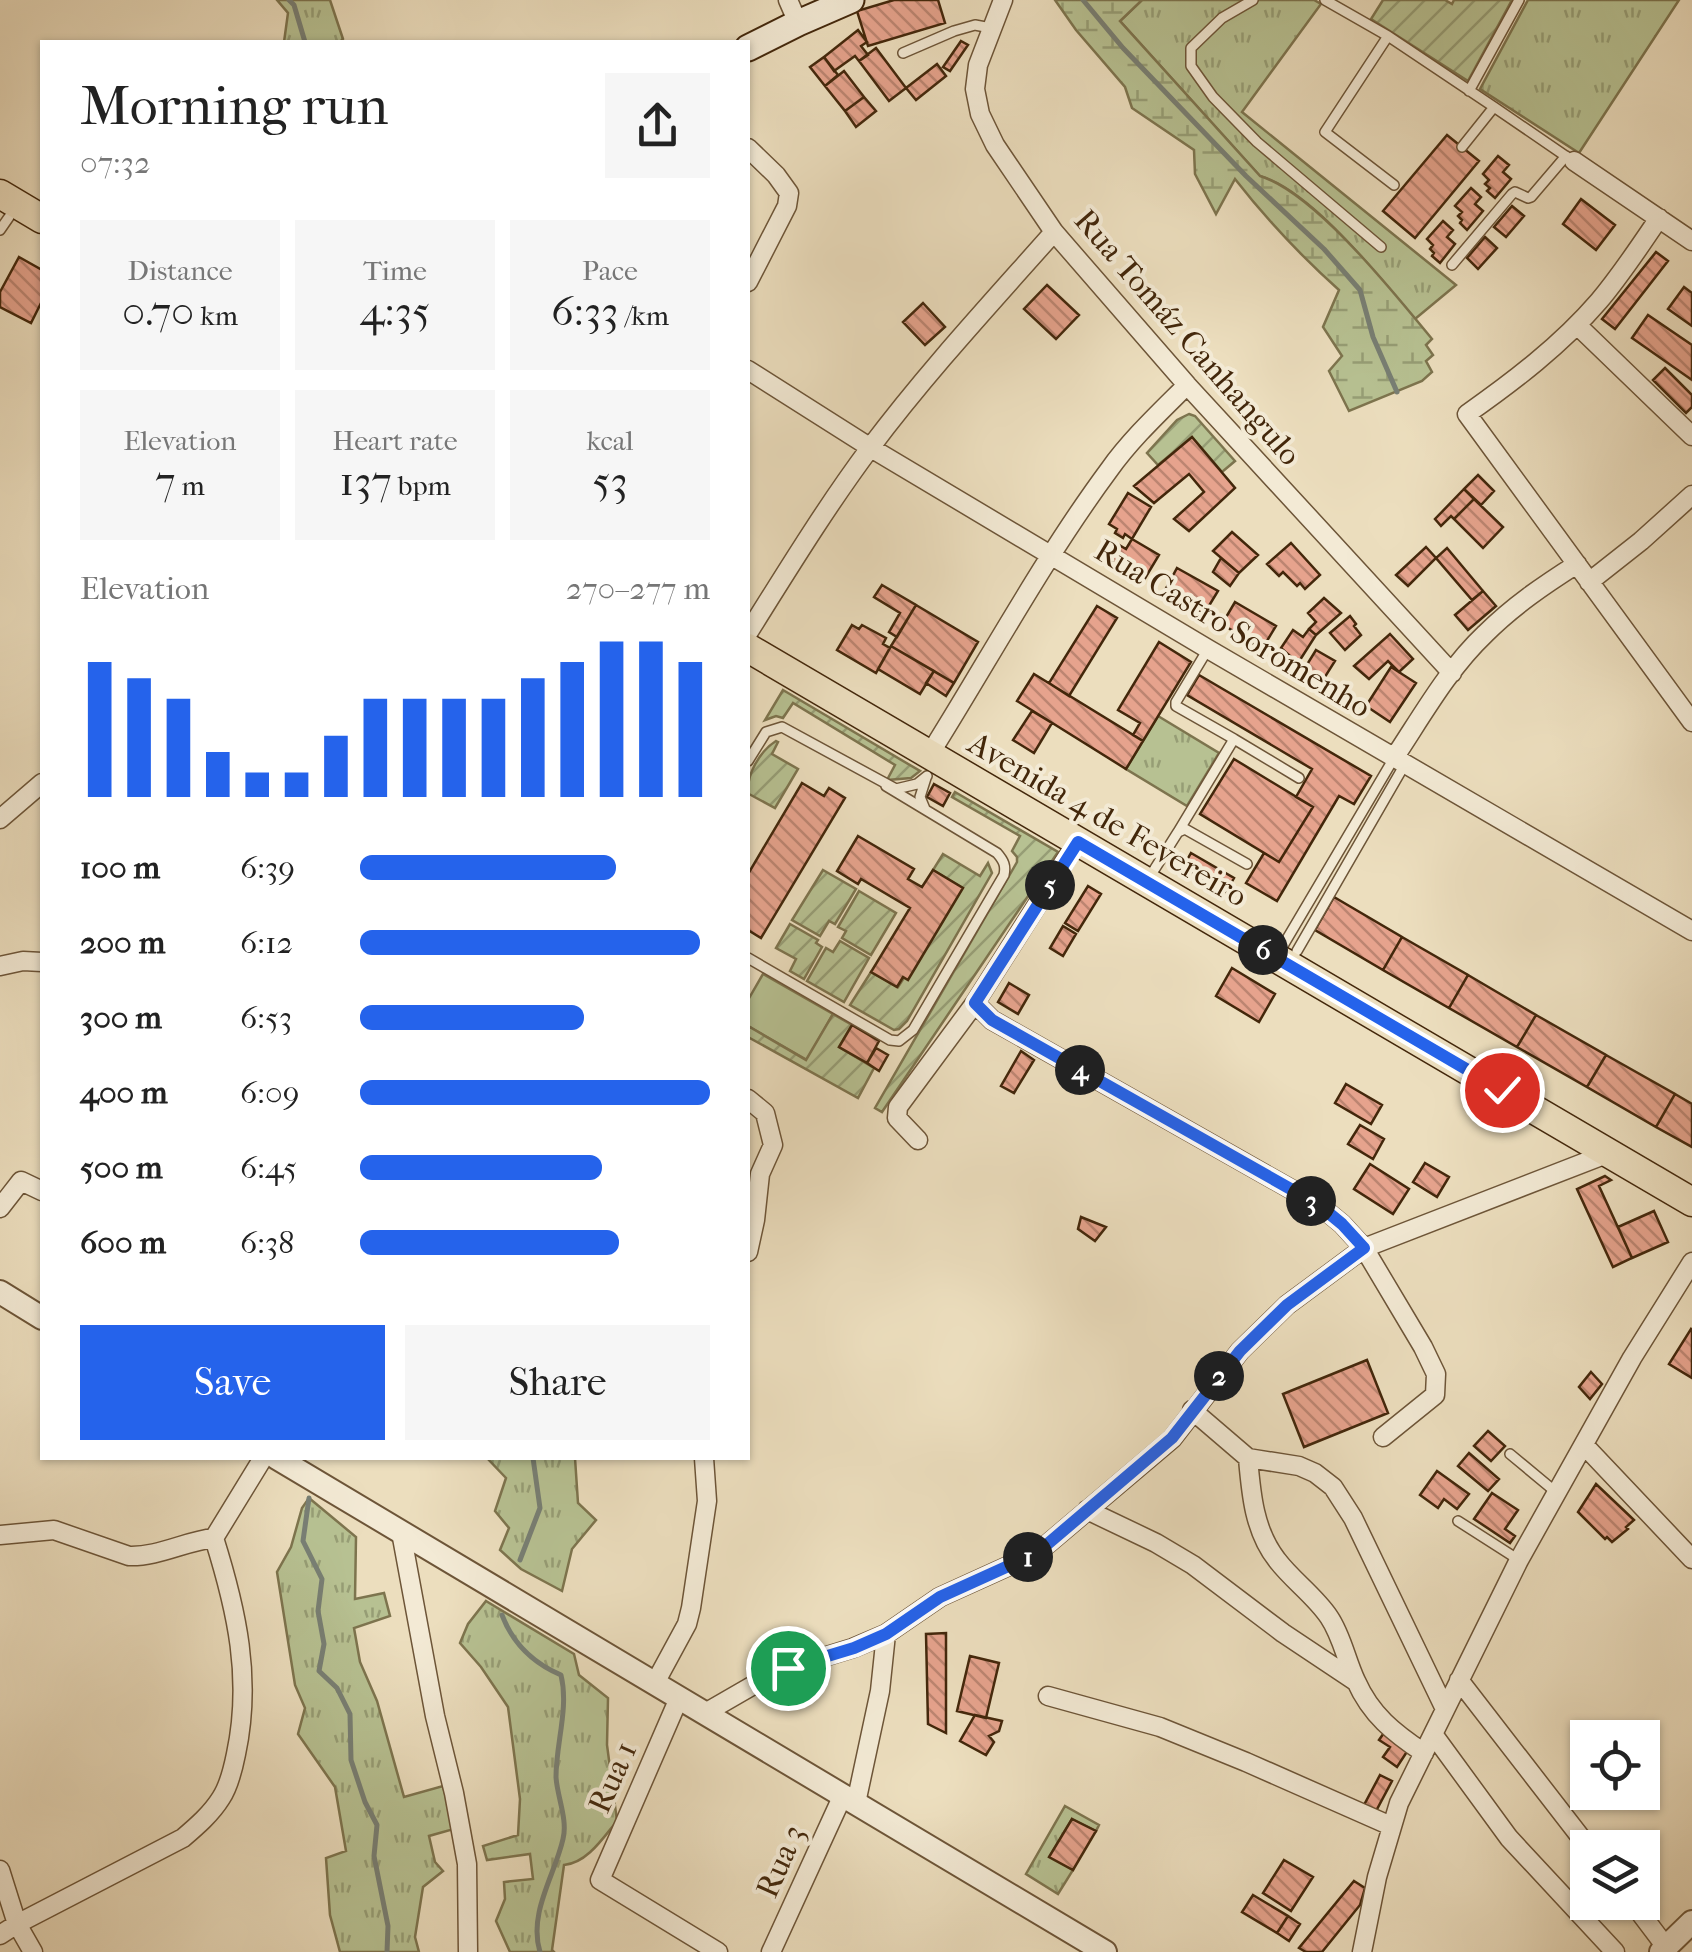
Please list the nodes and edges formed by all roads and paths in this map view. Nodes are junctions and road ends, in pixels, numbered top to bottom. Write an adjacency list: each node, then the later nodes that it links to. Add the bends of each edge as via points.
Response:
1 (850, 0): 6 (main road)
2 (1004, 0): 7 (street, Rua Tomáz Canhangulo)
3 (1253, 0): 23 (lane, via 1191,48 1192,66 1257,142)
4 (1325, 0): 8 (lane)
5 (1519, 0): 11 (lane)
6 (805, 16): 9 (main road)
7 (990, 28): 10 (lane, via 964,28); 20 (street, Rua Tomáz Canhangulo, via 974,89 980,114)
8 (1388, 36): 11 (lane); 16 (lane, via 1325,132)
9 (750, 47)
10 (903, 53)
11 (1469, 90): 12 (lane)
12 (1494, 107): 13 (lane); 15 (lane)
13 (1462, 147)
14 (750, 150): 25 (street, via 789,193)
15 (1570, 158): 18 (street); 24 (lane, via 1528,198 1512,194)
16 (1394, 185)
17 (2, 213): 19 (main road); 21 (main road)
18 (1659, 218): 22 (street); 26 (street)
19 (40, 219)
20 (1054, 232): 28 (street, Rua Tomáz Canhangulo); 30 (street)
21 (40, 235)
22 (1692, 240)
23 (1381, 247)
24 (1452, 265)
25 (750, 278)
26 (1577, 325): 29 (street); 33 (street, via 1467,414)
27 (750, 371): 30 (street, Rua Castro Soromenho)
28 (1187, 385): 32 (street, via 1110,468); 39 (street, Rua Tomáz Canhangulo)
29 (1692, 436)
30 (870, 448): 32 (street, Rua Castro Soromenho); 35 (street)
31 (1692, 495): 34 (street)
32 (1053, 555): 37 (street, Rua Castro Soromenho); 43 (street)
33 (1577, 564): 34 (street); 39 (street, via 1532,593)
34 (1589, 582): 40 (street)
35 (750, 630)
36 (750, 634): 43 (main road, Avenida 4 de Fevereiro)
37 (1208, 648): 41 (lane, via 1176,706); 44 (street, Rua Castro Soromenho)
38 (750, 649): 43 (main road, Avenida 4 de Fevereiro)
39 (1452, 673): 44 (street)
40 (1692, 722)
41 (1234, 740): 45 (lane); 50 (lane)
42 (750, 757): 47 (lane, via 766,732 782,727)
43 (933, 760): 47 (lane, via 917,784); 48 (lane, via 920,797); 51 (main road, Avenida 4 de Fevereiro); 53 (main road, Avenida 4 de Fevereiro)
44 (1399, 761): 54 (street, Rua Castro Soromenho); 55 (lane)
45 (1299, 778)
46 (40, 785): 49 (street)
47 (886, 786): 48 (lane)
48 (925, 809): 56 (lane, via 997,853 1005,868 907,1036 882,1037)
49 (0, 818)
50 (1178, 832): 52 (lane, via 1189,830); 53 (lane)
51 (1078, 842): 59 (street); 62 (main road, Avenida 4 de Fevereiro)
52 (1247, 864)
53 (1154, 870): 55 (main road, Avenida 4 de Fevereiro)
54 (1692, 931)
55 (1290, 948): 63 (main road, Avenida 4 de Fevereiro)
56 (750, 959)
57 (40, 961): 58 (street)
58 (0, 966)
59 (975, 1003): 61 (street, via 898,1106 897,1118); 68 (street, via 992,1020 1319,1205)
60 (750, 1101): 67 (street, via 765,1112 774,1145 760,1174)
61 (918, 1140)
62 (1608, 1152): 65 (main road, Avenida 4 de Fevereiro); 68 (street)
63 (1692, 1182)
64 (40, 1190): 66 (street, via 21,1180)
65 (1692, 1202)
66 (0, 1208)
67 (750, 1244)
68 (1364, 1248): 72 (street, via 1287,1305); 73 (street, via 1436,1374 1435,1394)
69 (1692, 1262): 74 (street)
70 (0, 1292): 71 (street)
71 (40, 1317)
72 (1192, 1410): 76 (street); 81 (street, via 1172,1438)
73 (1383, 1436)
74 (1584, 1445): 80 (street); 86 (street)
75 (1510, 1454): 80 (lane)
76 (1248, 1458): 90 (street, via 1262,1535 1276,1560 1330,1618); 94 (street, via 1299,1466 1333,1487)
77 (262, 1460): 85 (street)
78 (279, 1460): 83 (street)
79 (704, 1460): 91 (street, via 706,1501 688,1624)
80 (1557, 1493): 87 (street)
81 (1087, 1510): 88 (street, via 1037,1553 940,1597); 90 (street, via 1192,1565)
82 (1458, 1521): 87 (lane)
83 (401, 1532): 91 (street); 108 (street, via 467,1864)
84 (0, 1535): 85 (street, via 54,1530 129,1556)
85 (214, 1538): 104 (street, via 236,1614 244,1697 223,1796 184,1838)
86 (1692, 1559)
87 (1518, 1560): 89 (street)
88 (886, 1634): 95 (street, via 788,1668); 98 (street, Rua 3, via 880,1691)
89 (1459, 1680): 94 (street); 100 (street)
90 (1356, 1681): 97 (street, via 1389,1729)
91 (655, 1683): 93 (street)
92 (1048, 1696): 99 (street, via 1160,1727)
93 (680, 1698): 95 (street); 109 (street, Rua 1, via 600,1880)
94 (1445, 1709): 96 (street)
95 (705, 1714): 98 (street)
96 (1432, 1734): 97 (street); 113 (street, via 1508,1838)
97 (1424, 1753): 99 (street)
98 (849, 1799): 110 (street, Rua 3); 111 (street)
99 (1391, 1826): 112 (street)
100 (1575, 1830)
101 (0, 1870): 104 (street)
102 (1644, 1920): 106 (street)
103 (1692, 1922): 106 (street)
104 (17, 1924): 105 (street); 107 (street)
105 (0, 1935)
106 (1664, 1950)
107 (33, 1952)
108 (468, 1952)
109 (718, 1952)
110 (772, 1952)
111 (1105, 1952)
112 (1362, 1952)
113 (1615, 1952)

